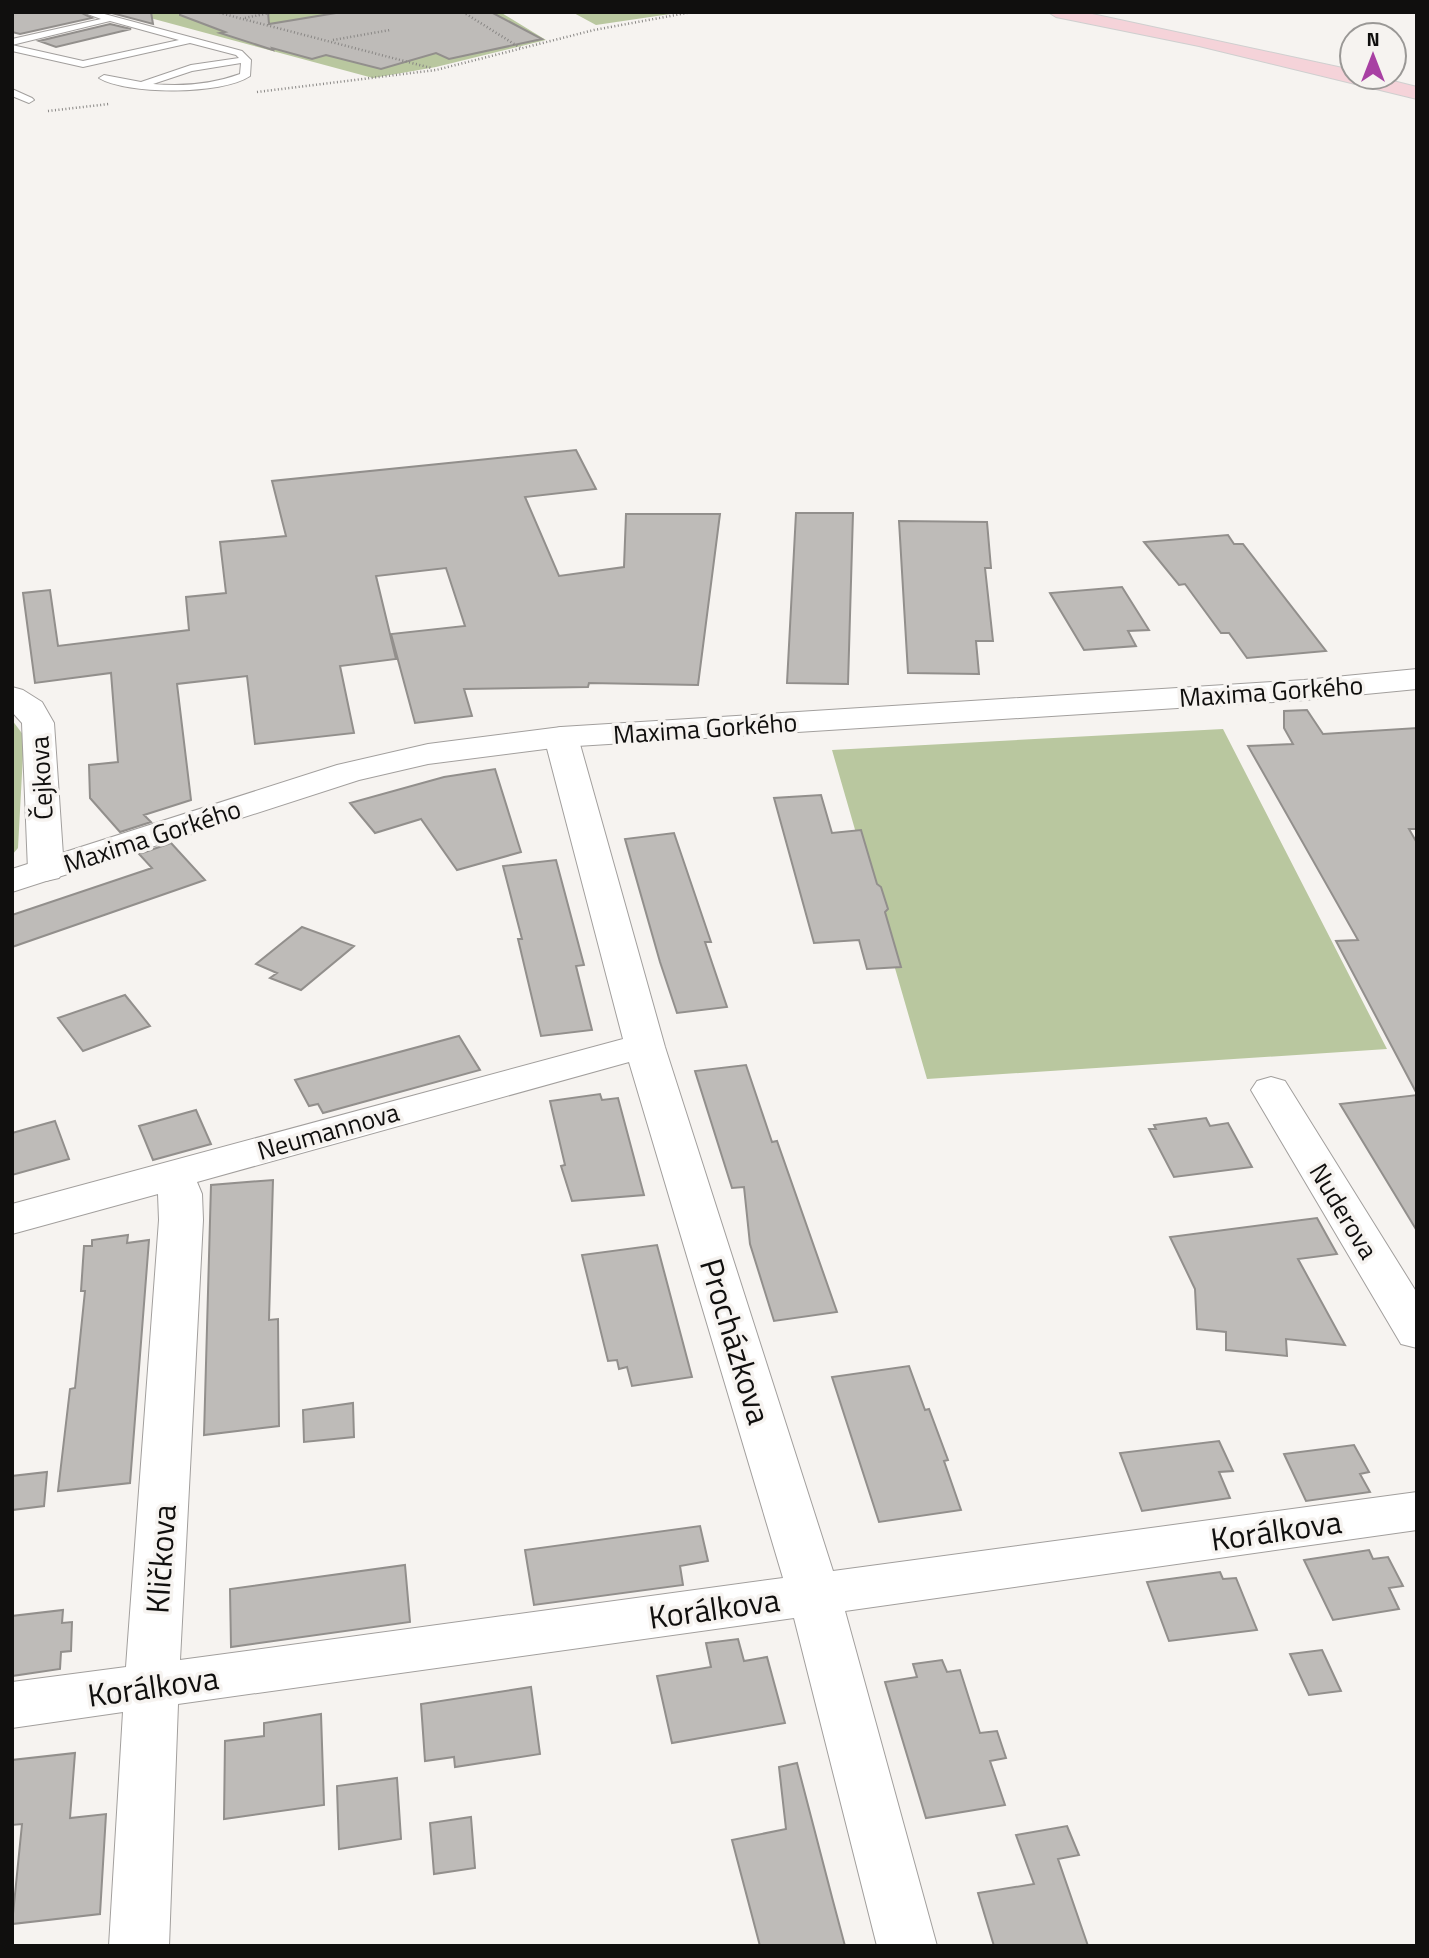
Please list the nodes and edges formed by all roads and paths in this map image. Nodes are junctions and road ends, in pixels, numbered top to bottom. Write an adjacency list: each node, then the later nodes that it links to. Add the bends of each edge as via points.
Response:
1 (86, 12): 7 (lane)
2 (216, 12): 8 (path)
3 (274, 12): 8 (path)
4 (463, 12): 14 (path)
5 (692, 12): 14 (path)
6 (1056, 12): 17 (main road)
7 (112, 19): 10 (lane); 12 (lane)
8 (241, 19): 11 (path)
9 (390, 30): 11 (path)
10 (190, 40): 13 (lane, via 83,64); 15 (lane, via 239,53)
11 (328, 41): 16 (path)
12 (12, 42)
13 (12, 47)
14 (523, 49): 16 (path)
15 (246, 60): 19 (lane, via 191,68); 19 (lane, via 244,76 226,83)
16 (436, 69): 21 (path)
17 (1338, 73)
18 (104, 78): 19 (lane)
19 (137, 86)
20 (12, 92): 22 (lane)
21 (254, 92)
22 (29, 100)
23 (114, 104): 24 (path)
24 (38, 112)
25 (1417, 680): 27 (street, Maxima Gorkého)
26 (12, 697): 28 (street, Čejkova, via 30,709 38,723)
27 (561, 737): 28 (street, Maxima Gorkého, via 428,754 349,772); 30 (street, Procházkova)
28 (46, 870): 29 (street, Maxima Gorkého)
29 (12, 881)
30 (645, 1047): 32 (street, Neumannova); 36 (street, Procházkova)
31 (1271, 1090): 34 (street, Nuderova)
32 (173, 1175): 33 (street, Neumannova); 37 (street, Kličkova, via 180,1194 181,1220)
33 (12, 1219)
34 (1417, 1332)
35 (1417, 1511): 36 (street, Korálkova)
36 (814, 1594): 37 (street, Korálkova); 40 (street, Procházkova)
37 (152, 1686): 38 (street, Korálkova); 39 (street, Kličkova)
38 (12, 1705)
39 (139, 1946)
40 (907, 1946)

